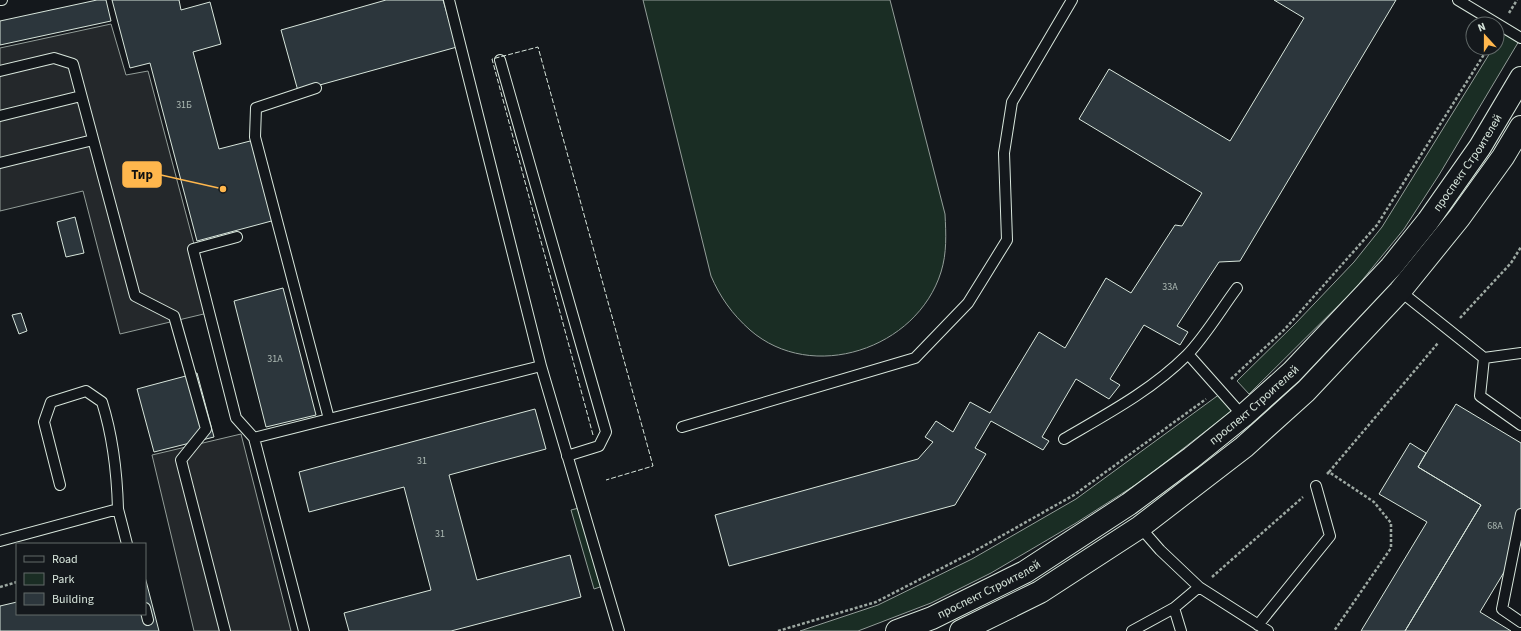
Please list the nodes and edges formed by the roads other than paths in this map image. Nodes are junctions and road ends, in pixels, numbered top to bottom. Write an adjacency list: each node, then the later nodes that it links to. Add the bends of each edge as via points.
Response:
1 (449, 0): 20 (lane)
2 (1072, 0): 24 (lane, via 1012,102 1004,153 1007,240 968,303 915,358)
3 (1458, 0): 4 (lane)
4 (1521, 38)
5 (500, 60): 27 (lane, via 606,432 599,446)
6 (0, 71): 9 (lane, via 54,58 73,64)
7 (1521, 78): 21 (main road, проспект Строителей, via 1480,147 1428,221 1391,267 1292,372)
8 (316, 88): 22 (lane, via 256,108 255,137)
9 (81, 96): 10 (lane); 12 (lane)
10 (0, 116)
11 (1521, 127): 16 (main road, проспект Строителей, via 1503,157 1459,218)
12 (93, 140): 13 (lane); 41 (lane, via 135,296 174,316 206,429 181,460)
13 (0, 163)
14 (237, 237): 25 (lane, via 192,249 236,418)
15 (1237, 288): 18 (lane)
16 (1400, 291): 19 (lane); 32 (main road, проспект Строителей, via 1306,391 1244,447)
17 (1521, 353): 19 (lane)
18 (1188, 354): 21 (lane); 26 (lane, via 1162,377 1124,404)
19 (1484, 358): 23 (lane, via 1480,396)
20 (541, 366): 22 (lane); 27 (lane)
21 (1243, 416): 44 (main road, проспект Строителей, via 1192,458 1129,504 1025,572 932,618)
22 (329, 419): 25 (lane)
23 (1521, 425)
24 (682, 427)
25 (254, 438): 42 (lane)
26 (1064, 439)
27 (567, 456): 43 (lane)
28 (60, 486): 30 (lane, via 44,422 51,402 86,391 102,402 111,431 117,475)
29 (1316, 486): 40 (lane, via 1330,536)
30 (118, 510): 33 (lane); 34 (lane)
31 (1521, 514): 39 (lane, via 1502,609)
32 (1140, 527): 35 (lane); 45 (main road, проспект Строителей, via 1040,592)
33 (0, 541)
34 (128, 543)
35 (1199, 587): 36 (lane); 40 (lane)
36 (1174, 608): 46 (lane); 47 (lane)
37 (146, 612): 38 (lane)
38 (148, 620)
39 (1521, 622)
40 (1258, 625): 48 (lane)
41 (225, 631)
42 (304, 631)
43 (619, 631)
44 (897, 631)
45 (962, 631)
46 (1132, 631)
47 (1181, 631)
48 (1268, 631)

